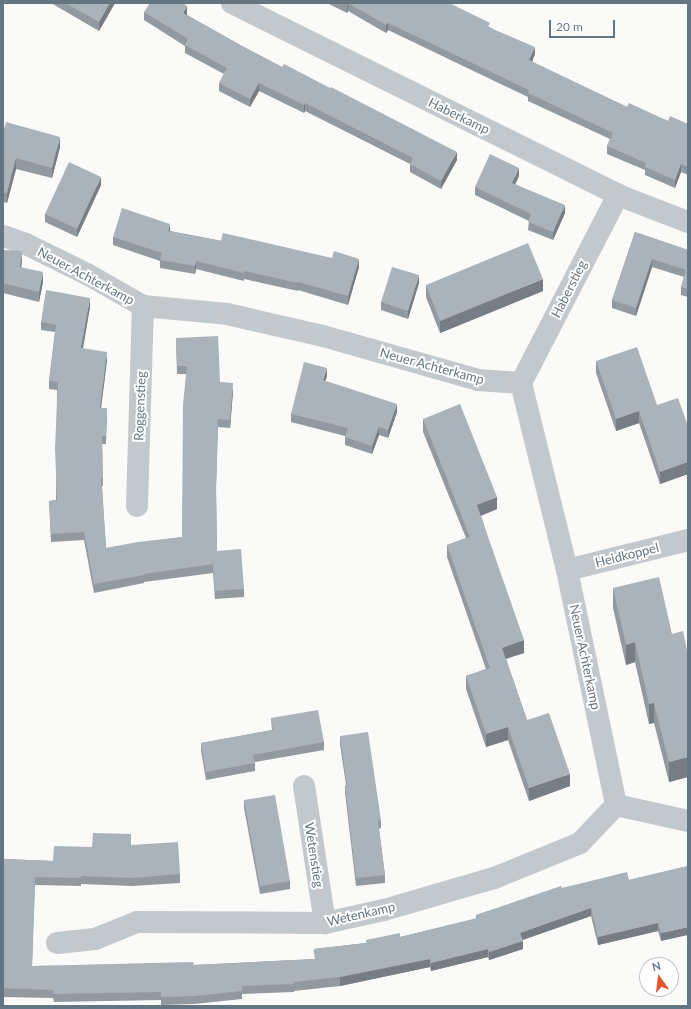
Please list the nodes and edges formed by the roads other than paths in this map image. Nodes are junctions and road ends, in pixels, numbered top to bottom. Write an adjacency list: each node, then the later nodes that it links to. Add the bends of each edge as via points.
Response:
1 (232, 3): 2 (street, Haberkamp)
2 (618, 195): 3 (street, Haberkamp); 6 (street, Haberstieg)
3 (688, 222)
4 (3, 236): 5 (street, Neuer Achterkamp, via 26,244 87,274)
5 (143, 306): 6 (street, Neuer Achterkamp, via 227,314 323,336 478,380); 7 (street, Roggenstieg)
6 (520, 383): 9 (street, Neuer Achterkamp)
7 (137, 506)
8 (688, 540): 9 (street, Heidkoppel)
9 (566, 570): 11 (street, Neuer Achterkamp)
10 (304, 786): 13 (street, Wetenstieg)
11 (616, 805): 12 (street); 13 (street, Wetenkamp, via 580,843 494,878 384,910)
12 (688, 821)
13 (325, 923): 14 (street, Wetenkamp, via 137,922 95,940)
14 (57, 943)

